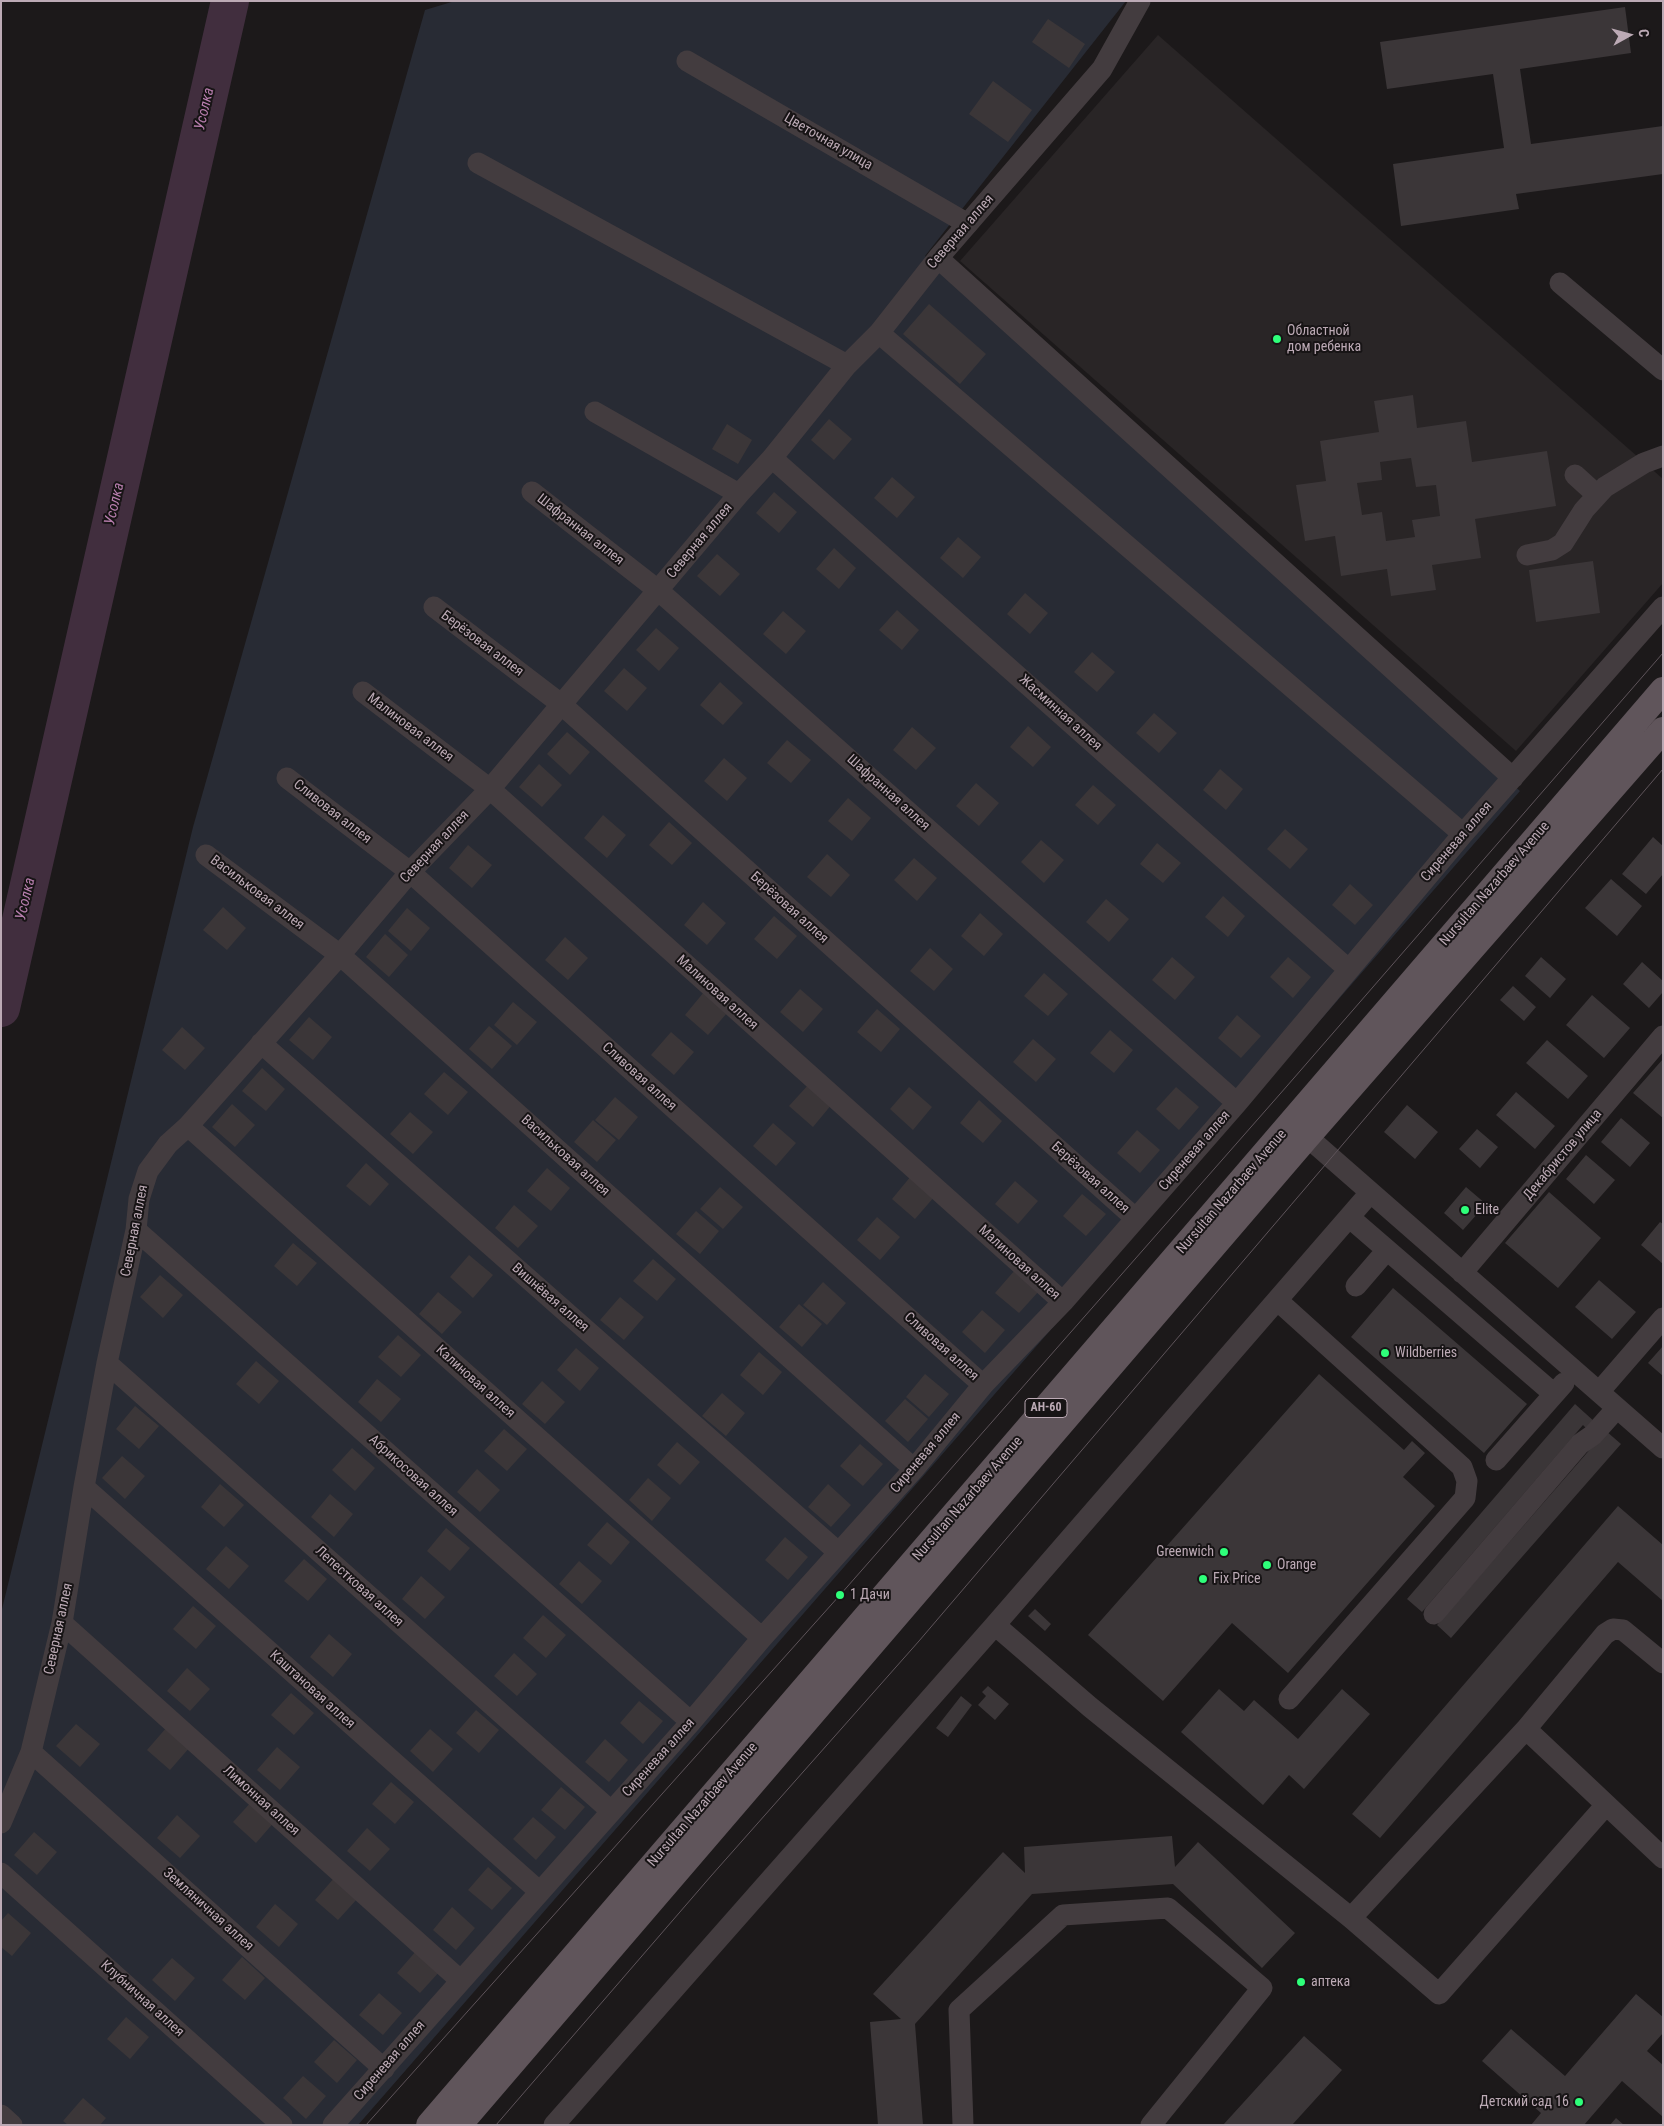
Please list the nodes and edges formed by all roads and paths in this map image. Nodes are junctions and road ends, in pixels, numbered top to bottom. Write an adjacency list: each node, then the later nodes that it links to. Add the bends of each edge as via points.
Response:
1 (1140, 1): 4 (street, Северная аллея, via 1102,69)
2 (687, 61): 4 (street, Цветочная улица)
3 (478, 163): 8 (street)
4 (968, 224): 5 (street, Северная аллея)
5 (938, 258): 7 (street, Северная аллея); 26 (street)
6 (1560, 283): 9 (street)
7 (879, 333): 8 (street, Северная аллея); 28 (street)
8 (847, 365): 12 (street, Северная аллея)
9 (1663, 370)
10 (595, 412): 15 (street)
11 (1663, 456): 16 (street, via 1644,463)
12 (772, 458): 15 (street, Северная аллея); 32 (street, Жасминная аллея)
13 (1575, 475): 16 (street)
14 (532, 492): 18 (street, Шафранная аллея)
15 (739, 494): 18 (street, Северная аллея)
16 (1597, 495): 17 (street, via 1563,543 1552,550)
17 (1527, 555)
18 (659, 591): 23 (street, Северная аллея); 35 (street, Шафранная аллея)
19 (434, 607): 23 (street, Берёзовая аллея)
20 (1663, 607): 26 (street, Сиреневая аллея)
21 (1663, 690): 37 (main road, Nursultan Nazarbaev Avenue / АН-60)
22 (363, 692): 27 (street, Малиновая аллея)
23 (562, 704): 27 (street, Северная аллея); 40 (street, Берёзовая аллея)
24 (1663, 730): 37 (main road, Nursultan Nazarbaev Avenue / АН-60)
25 (287, 778): 30 (street, Сливовая аллея)
26 (1513, 778): 28 (street, Сиреневая аллея)
27 (490, 789): 30 (street, Северная аллея); 46 (street, Малиновая аллея)
28 (1463, 834): 32 (street, Сиреневая аллея)
29 (206, 855): 31 (street, Васильковая аллея)
30 (410, 872): 31 (street, Северная аллея); 50 (street, Сливовая аллея)
31 (340, 955): 34 (street, Северная аллея); 56 (street, Васильковая аллея)
32 (1348, 969): 35 (street, Сиреневая аллея)
33 (1663, 1036): 43 (street, Декабристов улица)
34 (261, 1043): 36 (street, Северная аллея); 58 (street, Вишнёвая аллея)
35 (1237, 1103): 40 (street, Сиреневая аллея)
36 (188, 1126): 41 (street, Северная аллея, via 168,1144 148,1171 139,1199); 62 (street, Калиновая аллея)
37 (1299, 1130): 38 (street); 81 (main road, Nursultan Nazarbaev Avenue / АН-60); 82 (main road, Nursultan Nazarbaev Avenue / АН-60)
38 (1370, 1193): 39 (street); 43 (street)
39 (1348, 1217): 42 (street); 45 (street)
40 (1135, 1218): 46 (street, Сиреневая аллея)
41 (136, 1230): 48 (street, Северная аллея); 65 (street, Абрикосовая аллея)
42 (1387, 1250): 44 (street); 52 (street)
43 (1462, 1273): 49 (street)
44 (1356, 1286)
45 (1277, 1300): 61 (street); 64 (street, via 1462,1467 1467,1481 1465,1498)
46 (1063, 1302): 50 (street, Сиреневая аллея)
47 (1663, 1318): 51 (street)
48 (107, 1363): 57 (street, Северная аллея); 69 (street, Лепестковая аллея)
49 (1575, 1371): 51 (street); 52 (street)
50 (983, 1385): 56 (street, Сиреневая аллея)
51 (1599, 1392): 53 (street)
52 (1554, 1394): 55 (street)
53 (1617, 1408): 54 (street); 59 (street, via 1593,1435 1580,1444)
54 (1663, 1448)
55 (1496, 1460)
56 (914, 1469): 58 (street, Сиреневая аллея)
57 (84, 1487): 60 (street, Северная аллея); 73 (street, Каштановая аллея)
58 (838, 1552): 62 (street, Сиреневая аллея)
59 (1434, 1614)
60 (62, 1623): 67 (street, Северная аллея); 75 (street, Лимонная аллея)
61 (995, 1625): 74 (street, via 1090,1707); 83 (street)
62 (762, 1638): 65 (street, Сиреневая аллея)
63 (1663, 1663): 66 (street, via 1623,1630 1613,1629 1605,1634)
64 (1289, 1699)
65 (691, 1722): 69 (street, Сиреневая аллея)
66 (1526, 1729): 68 (street); 74 (street)
67 (31, 1752): 70 (street, Северная аллея); 76 (street, Земляничная аллея)
68 (1606, 1805): 71 (street); 74 (street, via 1439,1994)
69 (611, 1811): 73 (street, Сиреневая аллея)
70 (1, 1823)
71 (1663, 1858)
72 (1, 1874): 79 (street, Клубничная аллея)
73 (540, 1892): 75 (street, Сиреневая аллея)
74 (1351, 1918)
75 (460, 1980): 76 (street, Сиреневая аллея)
76 (384, 2069): 80 (street, Сиреневая аллея)
77 (1, 2115): 78 (street)
78 (12, 2125)
79 (282, 2125)
80 (334, 2125)
81 (428, 2125)
82 (459, 2125)
83 (554, 2125)
84 (963, 2125): 85 (street, via 959,2010 1063,1915 1168,1908 1262,1988)
85 (1151, 2125)

